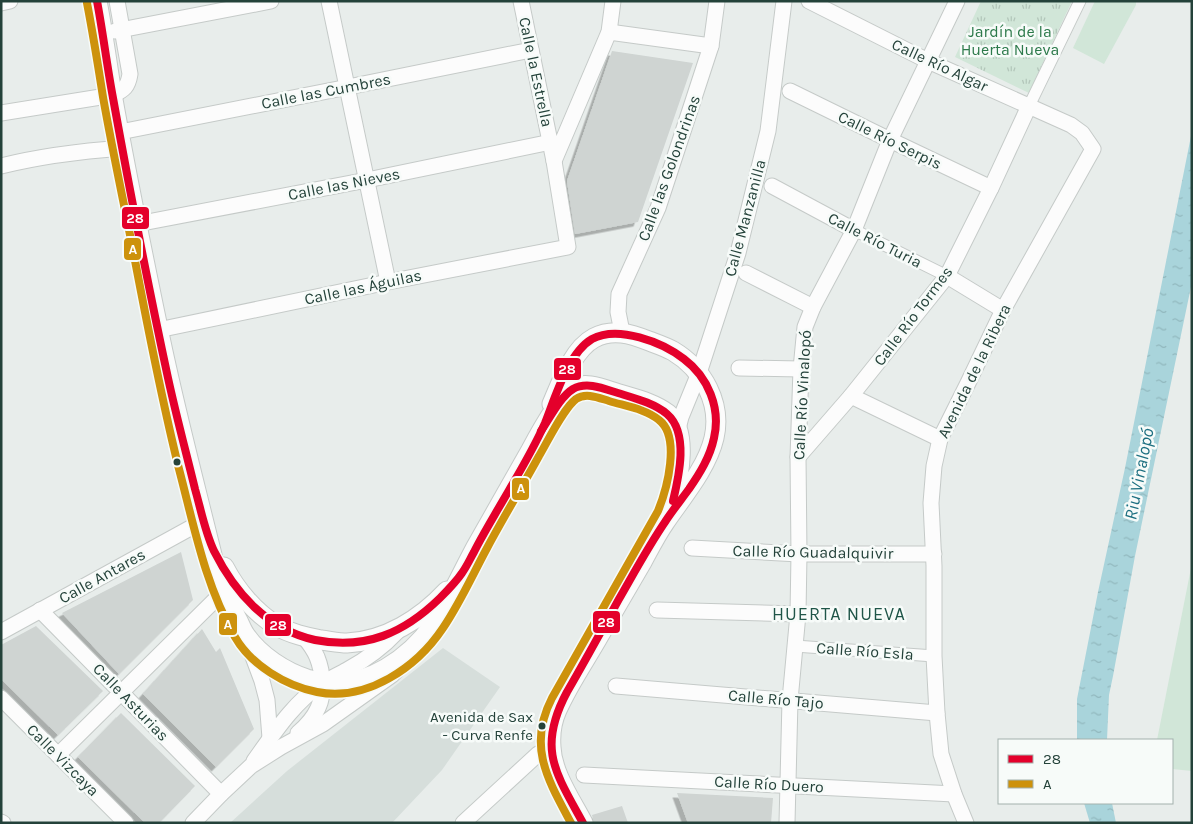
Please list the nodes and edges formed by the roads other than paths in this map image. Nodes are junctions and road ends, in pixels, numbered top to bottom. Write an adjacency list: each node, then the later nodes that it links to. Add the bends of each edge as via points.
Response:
1 (10, 1): 13 (street)
2 (97, 1): 16 (street)
3 (118, 1): 14 (street)
4 (271, 1): 14 (street)
5 (329, 1): 20 (street)
6 (521, 1): 18 (street, Calle la Estrella)
7 (613, 1): 15 (street)
8 (717, 1): 17 (street, Calle las Golondrinas)
9 (784, 1): 46 (street, Calle Manzanilla, via 768,131 738,253)
10 (809, 1): 19 (street, Calle Río Algar)
11 (957, 1): 19 (street, Calle Río Vinalopó)
12 (1080, 1): 23 (street)
13 (1, 3)
14 (123, 29): 16 (street); 22 (street, via 130,74 128,84)
15 (609, 32): 17 (street); 29 (street)
16 (103, 33): 22 (street)
17 (711, 46): 43 (street, Calle las Golondrinas, via 658,208 619,294)
18 (531, 50): 20 (street, Calle las Cumbres); 28 (street, Calle la Estrella)
19 (928, 61): 23 (street, Calle Río Algar); 27 (street, Calle Río Vinalopó)
20 (348, 87): 26 (street, Calle las Cumbres); 31 (street)
21 (790, 92): 27 (street, Calle Río Serpis)
22 (112, 95): 24 (street); 26 (street)
23 (1029, 106): 25 (street, Calle Río Algar); 33 (street, Calle Río Tormes)
24 (1, 113)
25 (1071, 126): 41 (street, Avenida de la Ribera, via 1082,133 1093,149)
26 (121, 140): 30 (street, Calle las Cumbres, via 89,150); 34 (street)
27 (890, 140): 33 (street, Calle Río Serpis); 35 (street, Calle Río Vinalopó)
28 (551, 142): 29 (street, Calle la Estrella); 31 (street, Calle las Nieves)
29 (554, 161): 36 (street, Calle la Estrella)
30 (1, 166)
31 (367, 180): 34 (street, Calle las Nieves); 39 (street)
32 (772, 186): 35 (street, Calle Río Turia)
33 (991, 188): 38 (street, Calle Río Tormes)
34 (137, 224): 42 (street)
35 (854, 230): 38 (street, Calle Río Turia); 40 (street, Calle Río Vinalopó)
36 (568, 247): 39 (street, Calle las Águilas)
37 (746, 273): 40 (street)
38 (947, 276): 41 (street, Calle Río Turia); 47 (street, Calle Río Tormes)
39 (388, 282): 42 (street, Calle las Águilas)
40 (814, 307): 45 (street, Calle Río Vinalopó, via 805,327)
41 (1003, 310): 50 (street, Avenida de la Ribera)
42 (158, 330): 53 (street)
43 (622, 332): 46 (street, via 674,352); 49 (street, via 610,333 586,344 569,368)
44 (739, 368): 45 (street)
45 (801, 369): 51 (street, Calle Río Vinalopó)
46 (699, 373): 48 (street, Calle Manzanilla); 52 (street, via 713,401 716,418 714,437 708,457)
47 (852, 396): 50 (street); 51 (street, Calle Río Tormes)
48 (678, 429): 49 (street, via 668,414 651,404 589,386 571,390); 52 (street, via 677,483)
49 (541, 431): 57 (street)
50 (940, 439): 56 (street, Avenida de la Ribera, via 931,503)
51 (798, 457): 55 (street, Calle Río Vinalopó)
52 (664, 524): 76 (street, via 558,710 552,725)
53 (205, 527): 58 (street); 59 (street, Calle Antares); 65 (street, via 218,557 242,594 278,627)
54 (692, 548): 55 (street, Calle Río Guadalquivir)
55 (799, 554): 56 (street, Calle Río Guadalquivir); 61 (street, Calle Río Vinalopó)
56 (934, 554): 68 (street, Avenida de la Ribera)
57 (460, 577): 62 (street, via 433,605); 67 (street, via 434,624)
58 (224, 591): 64 (street); 71 (street)
59 (40, 610): 63 (street, Calle Antares); 71 (street, Calle Asturias)
60 (657, 610): 61 (street)
61 (798, 614): 66 (street, Calle Río Vinalopó)
62 (402, 627): 65 (street, via 377,638 346,643); 69 (street, via 365,658)
63 (1, 632)
64 (245, 635): 69 (street, via 265,656 283,668); 75 (street, via 262,681)
65 (304, 637): 69 (street, via 317,656)
66 (795, 646): 68 (street, Calle Río Esla); 73 (street, Calle Río Vinalopó)
67 (408, 654): 69 (street, via 368,677); 75 (street, via 392,675 323,724)
68 (934, 656): 74 (street, Avenida de la Ribera)
69 (323, 683): 75 (street, via 318,708 309,721 301,730)
70 (616, 686): 73 (street, Calle Río Tajo)
71 (122, 692): 77 (street); 80 (street, Calle Asturias)
72 (1, 698): 77 (street, Calle Vizcaya)
73 (790, 700): 74 (street, Calle Río Tajo); 79 (street, Calle Río Vinalopó)
74 (936, 713): 81 (street, Avenida de la Ribera, via 941,754)
75 (276, 742): 80 (street)
76 (551, 749): 84 (street, via 538,754); 85 (street, via 559,776)
77 (58, 755): 82 (street, Calle Vizcaya)
78 (584, 774): 79 (street, Calle Río Duero)
79 (788, 785): 81 (street, Calle Río Duero); 86 (street, Calle Río Vinalopó)
80 (221, 794): 83 (street)
81 (954, 794): 87 (street, Avenida de la Ribera)
82 (126, 823)
83 (193, 823)
84 (463, 823)
85 (583, 823)
86 (786, 823)
87 (966, 823)

